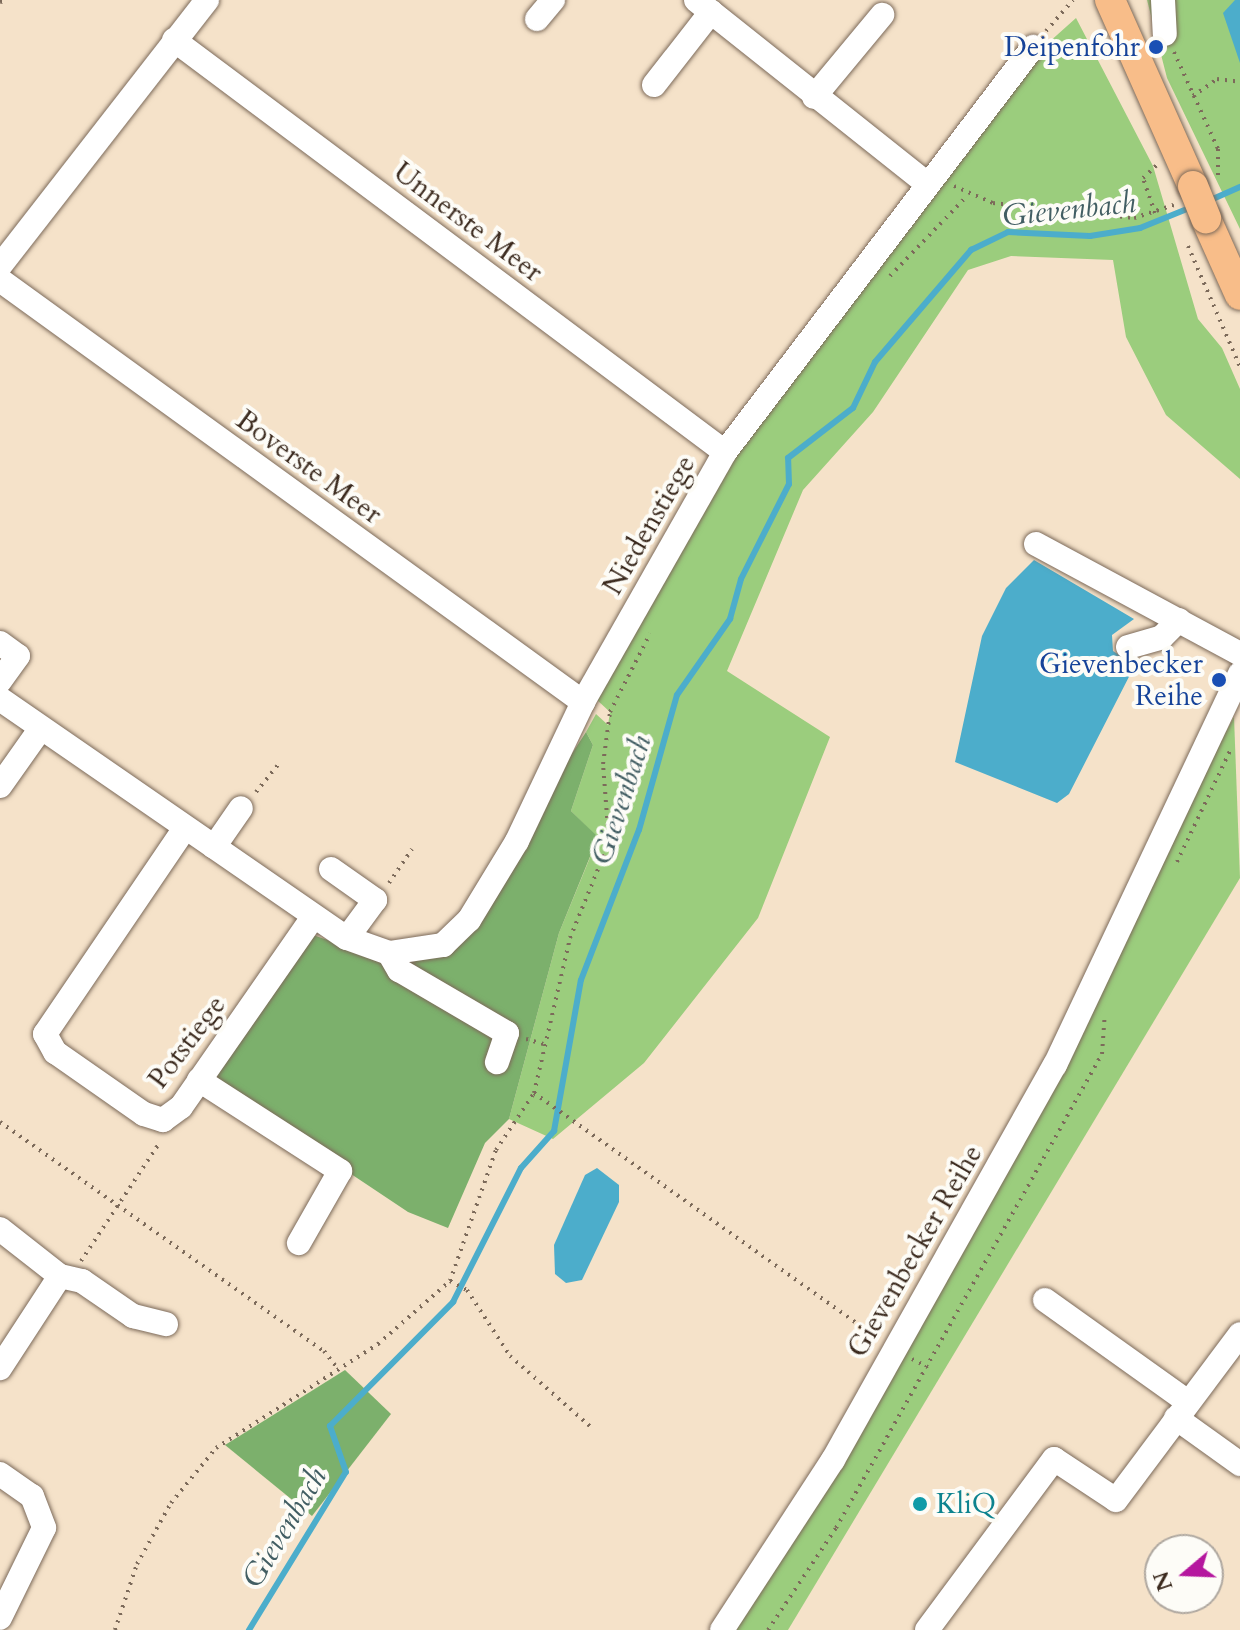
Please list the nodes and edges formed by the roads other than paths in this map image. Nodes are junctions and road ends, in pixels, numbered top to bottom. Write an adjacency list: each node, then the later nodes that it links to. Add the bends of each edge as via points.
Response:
1 (207, 0): 9 (street)
2 (553, 0): 7 (street)
3 (1110, 0): 16 (main road, bridge, via 1193,186 1195,226)
4 (1163, 0): 8 (street)
5 (704, 6): 11 (street); 12 (street)
6 (882, 15): 12 (street)
7 (537, 19)
8 (1165, 34)
9 (174, 40): 14 (street); 17 (street, Unnerste Meer)
10 (1033, 47): 13 (street, Niedenstiege)
11 (654, 85)
12 (814, 97): 13 (street)
13 (932, 178): 17 (street, Niedenstiege)
14 (0, 266)
15 (0, 280): 26 (street, Boverste Meer)
16 (1240, 295)
17 (725, 452): 26 (street, Niedenstiege)
18 (1036, 544): 19 (street)
19 (1179, 620): 21 (street, via 1162,637); 22 (street)
20 (0, 643): 24 (street, via 18,656)
21 (1128, 647)
22 (1240, 654)
23 (1240, 673): 49 (street, Gievenbecker Reihe, via 1055,1065 833,1460)
24 (0, 681)
25 (0, 699): 27 (street)
26 (583, 702): 35 (street, Niedenstiege, via 517,841 469,920 443,945)
27 (41, 728): 28 (street); 30 (street)
28 (0, 786)
29 (241, 808): 31 (street)
30 (185, 828): 31 (street); 37 (street, Potstiege, via 45,1034 55,1052 144,1114 163,1120)
31 (214, 847): 33 (street)
32 (331, 869): 34 (street, via 375,900)
33 (313, 917): 34 (street, Niedenstiege); 37 (street, Potstiege)
34 (347, 938): 35 (street, Niedenstiege)
35 (389, 953): 36 (street, via 399,970 507,1033)
36 (497, 1062)
37 (199, 1080): 39 (street, via 340,1171)
38 (0, 1229): 40 (street)
39 (299, 1243)
40 (60, 1276): 42 (street, via 133,1316); 44 (street)
41 (1045, 1300): 45 (street)
42 (166, 1324)
43 (1240, 1334): 45 (street)
44 (0, 1368)
45 (1182, 1410): 46 (street); 50 (street, via 1116,1500 1054,1459)
46 (1240, 1464)
47 (0, 1474): 48 (street, via 32,1496 44,1528)
48 (0, 1618)
49 (722, 1630)
50 (927, 1630)

